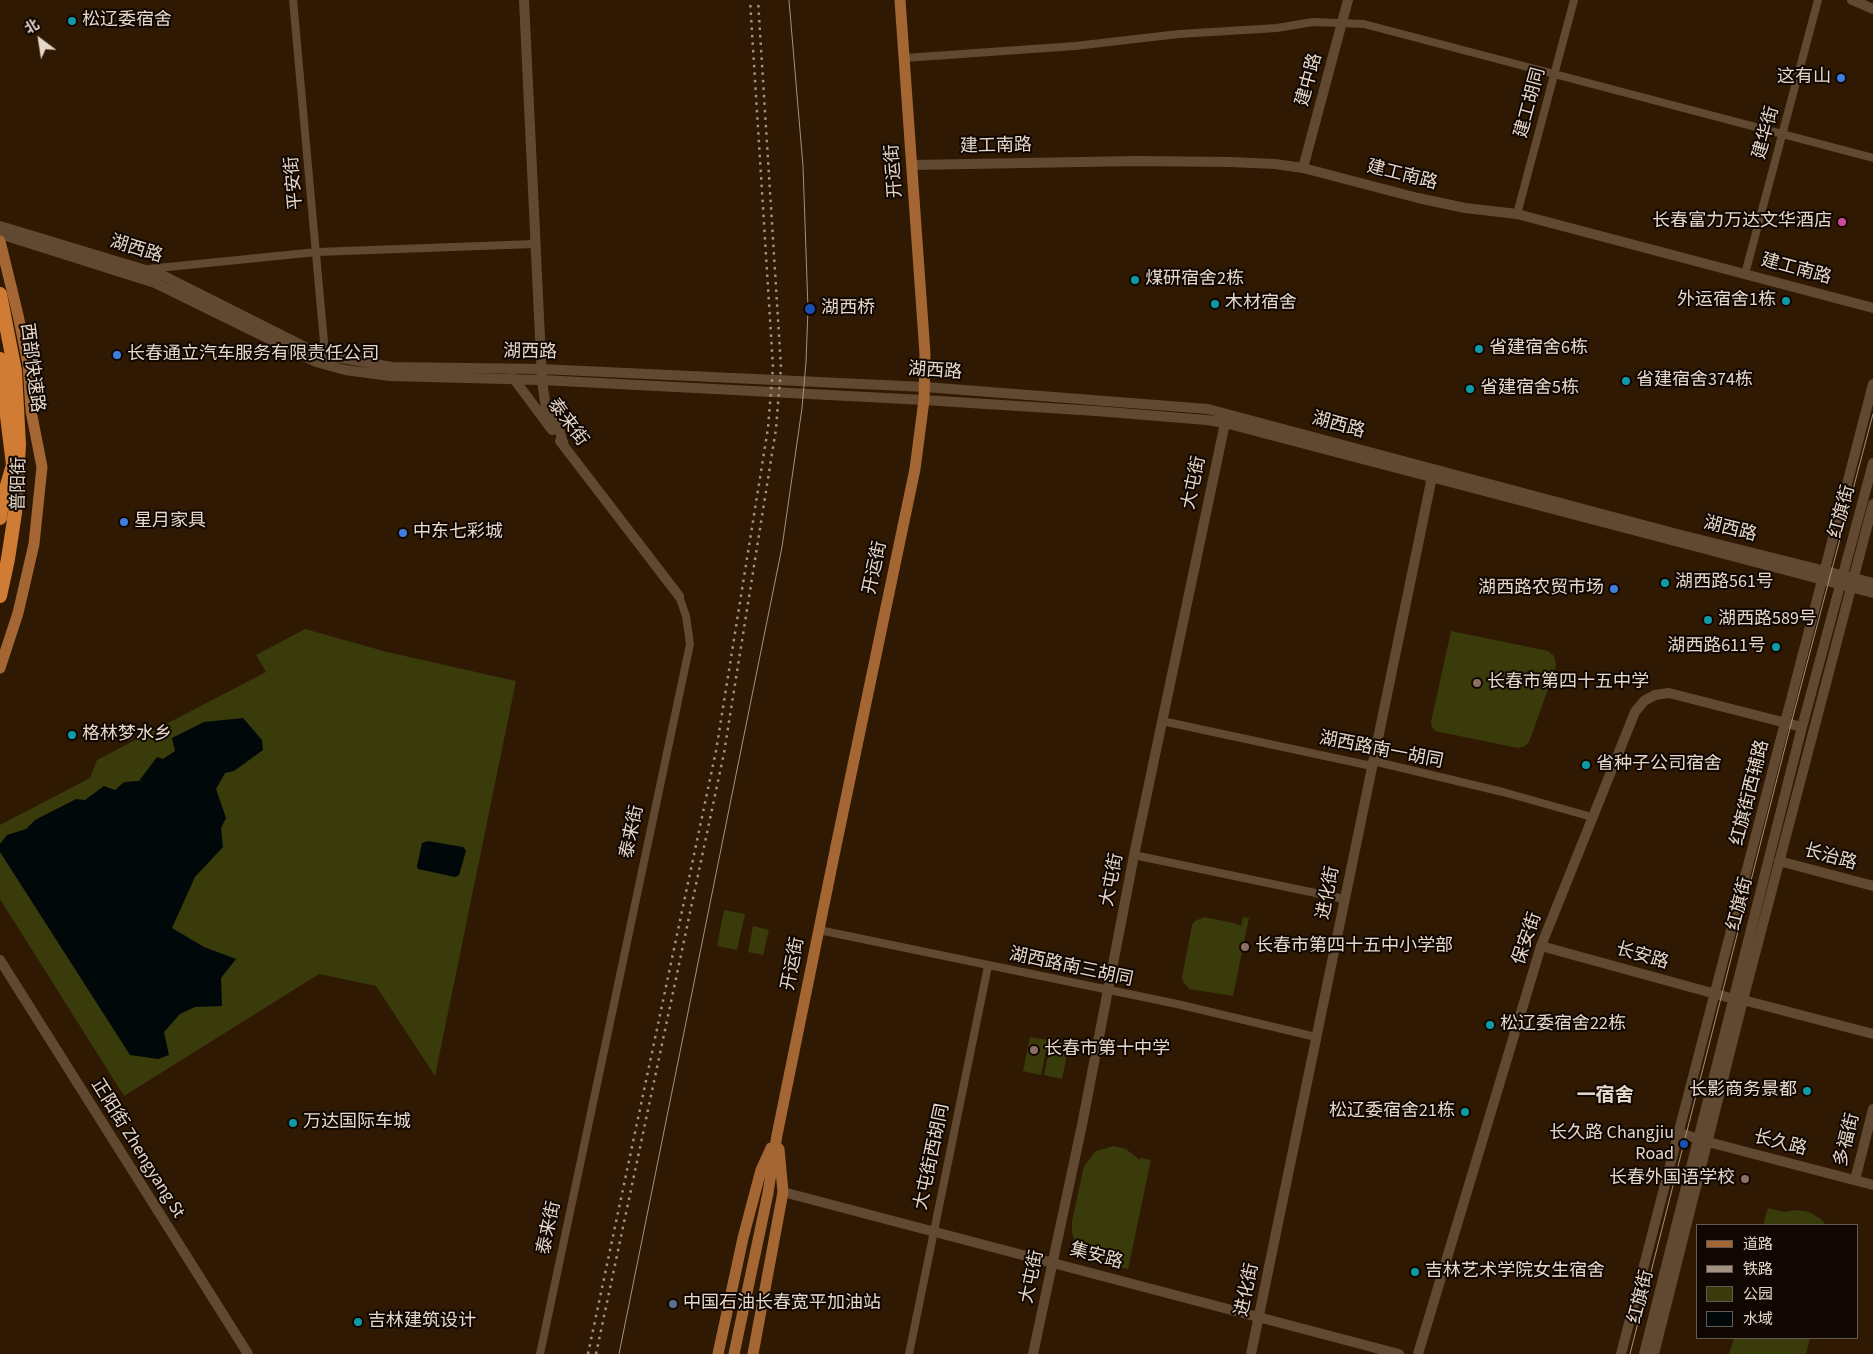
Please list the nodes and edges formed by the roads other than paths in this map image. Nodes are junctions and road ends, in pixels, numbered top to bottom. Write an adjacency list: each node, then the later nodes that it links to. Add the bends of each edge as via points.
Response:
1 (293, 0): 21 (street, 平安街)
2 (524, 0): 20 (street, 泰来街)
3 (900, 0): 10 (main road, 开运街)
4 (1348, 0): 9 (street, 建中路)
5 (1574, 0): 11 (street, 建工胡同)
6 (1818, 0): 12 (street, 建华街)
7 (1852, 0): 8 (street)
8 (1873, 9)
9 (1342, 22): 10 (street); 11 (street, via 1364,24); 15 (street, 建中路)
10 (905, 58): 14 (main road, 开运街)
11 (1554, 75): 12 (street); 16 (street, 建工胡同)
12 (1781, 136): 13 (street); 23 (street, 建华街)
13 (1873, 158)
14 (912, 165): 15 (street, 建工南路, via 1137,161 1230,162); 33 (main road, 开运街)
15 (1303, 168): 16 (street, 建工南路, via 1418,198)
16 (1517, 214): 23 (street, 建工南路)
17 (0, 226): 22 (street, 湖西路)
18 (0, 234): 26 (street, 湖西路, via 156,283)
19 (0, 241): 48 (main road, 普阳街, via 28,364 31,411 42,467 34,544 18,613)
20 (535, 244): 21 (street); 29 (street, 泰来街)
21 (317, 252): 22 (street); 26 (street, 平安街, via 324,342)
22 (144, 270): 26 (street, 湖西路, via 162,275)
23 (1745, 274): 25 (street, 建工南路)
24 (0, 294): 46 (highway, 西部快速路, via 15,371 20,444 15,514)
25 (1873, 308)
26 (318, 358): 28 (street, 湖西路, via 392,366); 30 (street, 湖西路, via 345,370 390,376)
27 (0, 359): 40 (highway, 西部快速路, via 13,465)
28 (506, 369): 29 (street, 湖西路); 30 (street, 泰来街)
29 (541, 369): 31 (street, 泰来街); 33 (street, 湖西路)
30 (514, 379): 31 (street, 湖西路); 36 (street, 泰来街)
31 (542, 380): 34 (street, 湖西路); 36 (street, 泰来街, via 546,409 559,429)
32 (1873, 384): 41 (street, 红旗街西辅路)
33 (925, 387): 34 (main road, 开运街); 35 (street, 湖西路, via 1208,409)
34 (924, 400): 35 (street, 湖西路, via 1207,420); 58 (main road, 开运街, via 915,469)
35 (1224, 418): 38 (street, 湖西路); 49 (street, 大屯街)
36 (564, 446): 47 (street, 泰来街)
37 (1873, 463): 42 (street, 红旗街)
38 (1432, 473): 41 (street, 湖西路); 52 (street, 进化街)
39 (1873, 504): 43 (street, 红旗街)
40 (0, 518)
41 (1824, 576): 42 (street, 湖西路); 50 (street, 红旗街西辅路)
42 (1841, 580): 43 (street, 湖西路); 51 (street, 红旗街)
43 (1853, 583): 44 (street, 湖西路); 45 (street, 湖西路); 55 (street, 红旗街)
44 (1873, 583)
45 (1873, 593)
46 (0, 596)
47 (678, 596): 78 (street, 泰来街, via 686,616 690,644)
48 (0, 668)
49 (1162, 721): 52 (street, 湖西路南一胡同, via 1367,765); 54 (street, 大屯街)
50 (1786, 723): 51 (street, 保安街); 53 (street, 保安街, via 1669,693 1655,695 1634,712); 63 (street, 红旗街西辅路)
51 (1802, 727): 64 (street, 红旗街)
52 (1372, 763): 53 (street, 湖西路南一胡同, via 1503,792); 57 (street, 进化街)
53 (1592, 817): 59 (street, 保安街)
54 (1134, 855): 57 (street); 62 (street, 大屯街)
55 (1780, 862): 56 (street, 长治路); 64 (street, 红旗街)
56 (1873, 886)
57 (1344, 899): 66 (street, 进化街)
58 (819, 930): 61 (street, 湖西路南三胡同); 69 (main road, 开运街)
59 (1541, 946): 63 (street, 长安路); 86 (street, 保安街)
60 (0, 960): 77 (street, 正阳街 Zhengyang St)
61 (988, 966): 62 (street, 湖西路南三胡同); 74 (street, 大屯街西胡同)
62 (1108, 991): 66 (street, 湖西路南三胡同); 75 (street, 大屯街)
63 (1715, 995): 64 (street, 长安路); 68 (street, 红旗街西辅路)
64 (1739, 1000): 65 (street, 长安路); 70 (street, 红旗街)
65 (1873, 1034)
66 (1316, 1037): 76 (street, 进化街)
67 (1873, 1109): 71 (street, 多福街)
68 (1680, 1133): 70 (street, 长久路); 87 (street, 红旗街西辅路)
69 (777, 1135): 73 (main road, 开运街); 79 (main road, 开运街, via 761,1170); 80 (main road, 开运街)
70 (1703, 1141): 71 (street, 长久路); 88 (street, 红旗街); 89 (street, 红旗街)
71 (1855, 1180): 72 (street, 长久路)
72 (1873, 1184)
73 (783, 1192): 74 (street, 集安路); 81 (main road, 开运街)
74 (933, 1232): 75 (street, 集安路); 82 (street, 大屯街西胡同)
75 (1052, 1262): 76 (street, 集安路); 83 (street, 大屯街)
76 (1258, 1318): 84 (street, 进化街); 85 (street, 集安路)
77 (248, 1354)
78 (540, 1354)
79 (718, 1354)
80 (734, 1354)
81 (753, 1354)
82 (909, 1354)
83 (1033, 1354)
84 (1251, 1354)
85 (1399, 1354)
86 (1418, 1354)
87 (1621, 1354)
88 (1644, 1354)
89 (1654, 1354)

